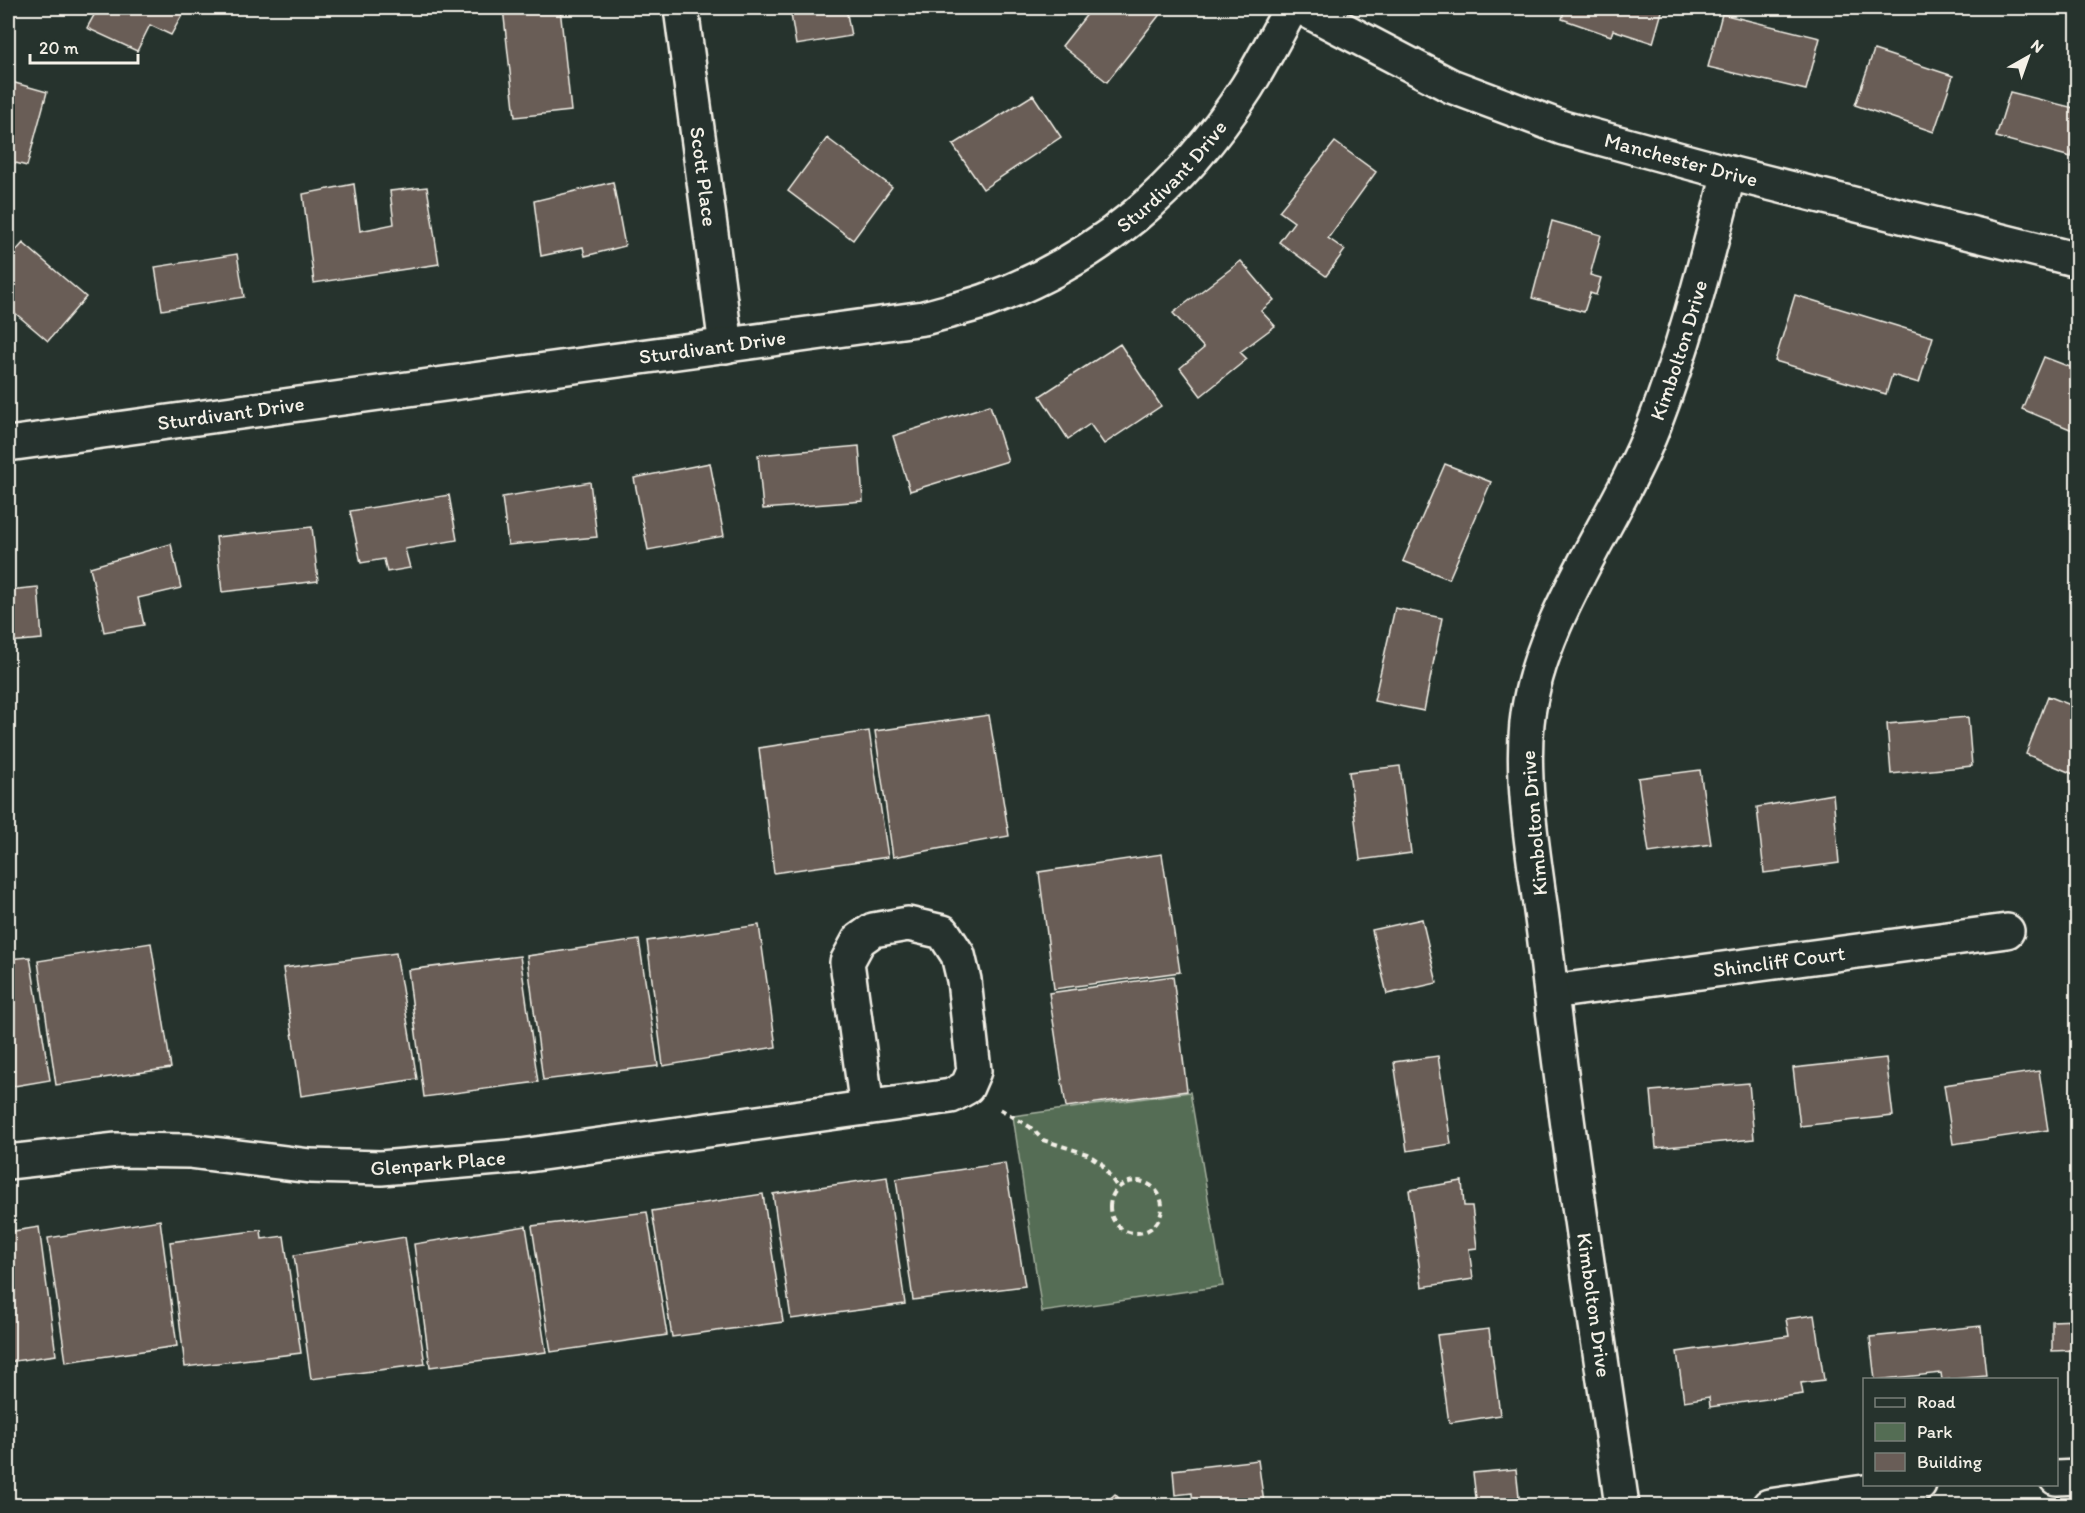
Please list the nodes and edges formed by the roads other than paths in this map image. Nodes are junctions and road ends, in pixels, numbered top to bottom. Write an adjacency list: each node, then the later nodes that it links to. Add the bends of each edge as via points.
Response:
1 (681, 8): 6 (street, Scott Place)
2 (1291, 8): 6 (street, Sturdivant Drive, via 1247,87 1191,164 1122,228 1083,254 1034,281 983,302 924,318)
3 (1302, 8): 4 (street, Manchester Drive, via 1451,86 1507,109)
4 (1729, 173): 5 (street, Manchester Drive); 9 (street, Kimbolton Drive, via 1690,320 1654,426 1559,615 1527,722 1527,789)
5 (2078, 260)
6 (726, 346): 7 (street, Sturdivant Drive)
7 (8, 444)
8 (2007, 931): 9 (street, Shincliff Court)
9 (1551, 992): 15 (street, Kimbolton Drive)
10 (867, 1108): 10 (street, Glenpark Place, via 951,1096 967,1087 974,1071 964,980 958,955 943,932 908,924 873,930 859,939 847,962); 11 (street, Glenpark Place, via 521,1156 381,1168 310,1166 189,1151 117,1150)
11 (8, 1162)
12 (2078, 1477): 13 (street)
13 (2058, 1478)
14 (1912, 1486): 16 (street)
15 (1622, 1506)
16 (1769, 1506)

